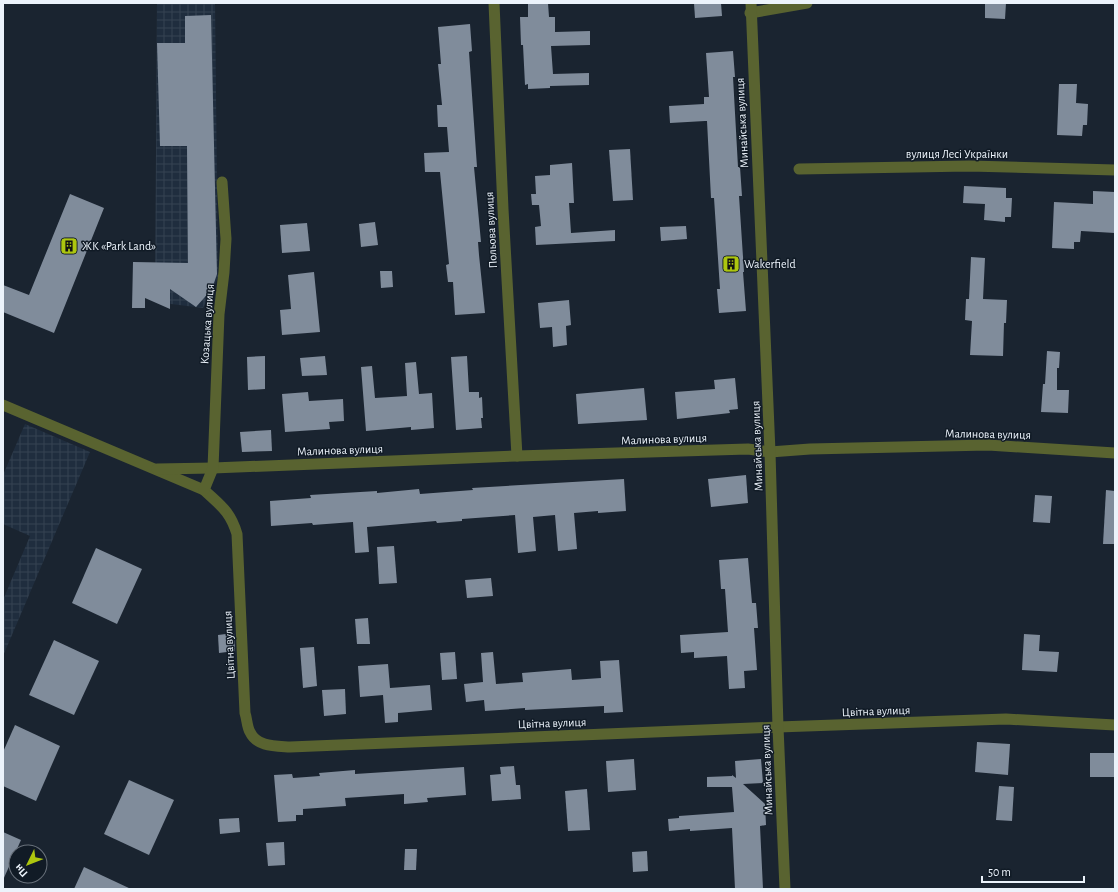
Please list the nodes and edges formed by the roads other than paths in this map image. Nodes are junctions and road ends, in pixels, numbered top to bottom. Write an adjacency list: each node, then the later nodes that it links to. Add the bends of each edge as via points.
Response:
1 (494, 3): 10 (street, Польова вулиця)
2 (807, 3): 3 (street)
3 (750, 8): 8 (street, Минайська вулиця)
4 (799, 169): 5 (street, вулиця Лесі Українки, via 969,166)
5 (1115, 170)
6 (222, 182): 11 (street, Козацька вулиця, via 226,239 219,314)
7 (3, 405): 12 (street)
8 (770, 452): 9 (street, Малинова вулиця, via 988,445); 10 (street, Малинова вулиця, via 748,449); 15 (street, Минайська вулиця)
9 (1115, 453)
10 (516, 456): 11 (street, Малинова вулиця)
11 (213, 468): 12 (street, Малинова вулиця); 13 (street)
12 (152, 469): 13 (street)
13 (204, 490): 15 (street, Цвітна вулиця, via 233,520 236,534 245,713 249,731 255,740 265,745 290,747)
14 (1115, 725): 15 (street, Цвітна вулиця, via 1006,719)
15 (778, 727): 16 (street, Минайська вулиця)
16 (785, 889)

